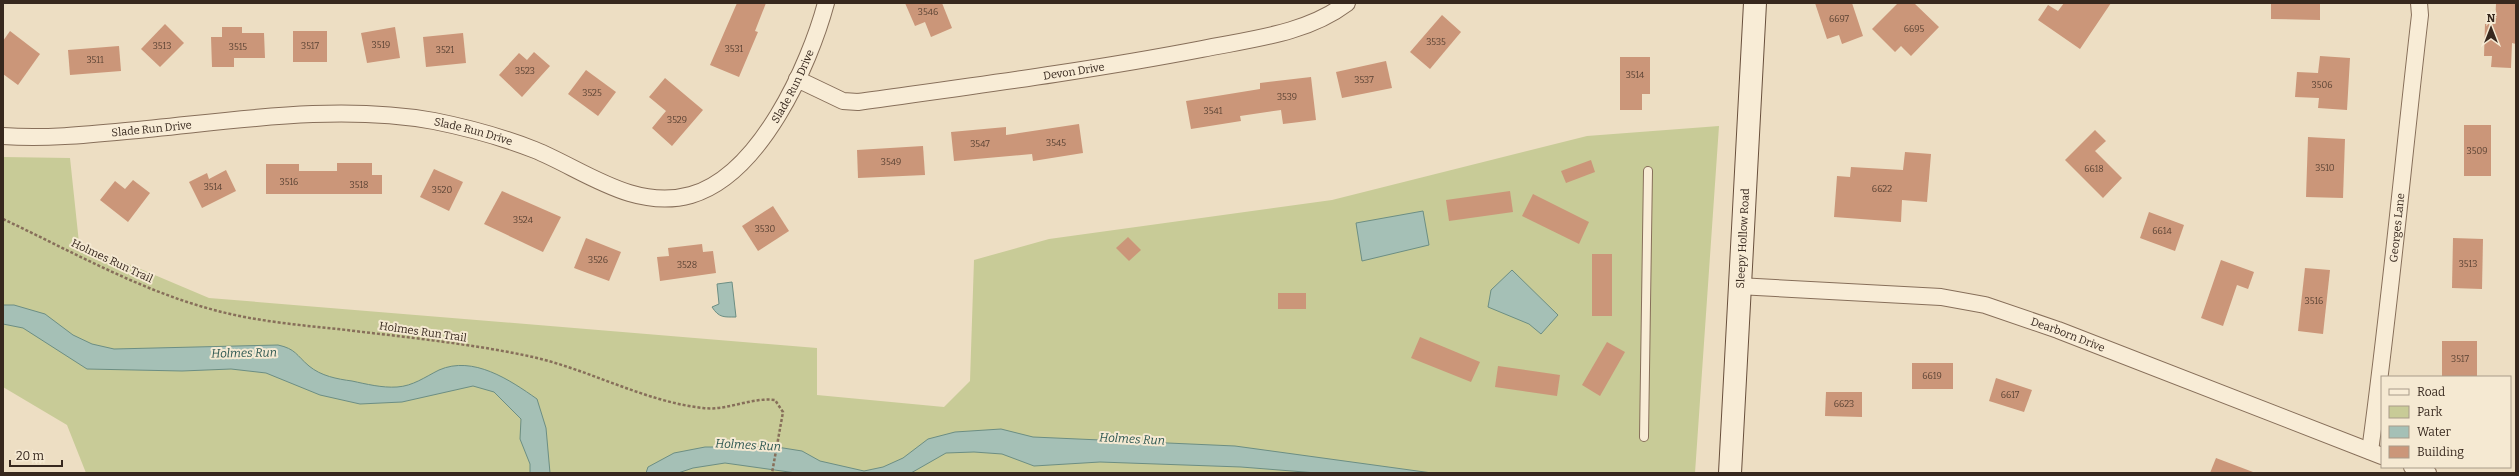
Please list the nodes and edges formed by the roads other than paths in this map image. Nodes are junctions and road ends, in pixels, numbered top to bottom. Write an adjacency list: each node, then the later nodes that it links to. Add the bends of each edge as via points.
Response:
1 (826, 3): 5 (street, Slade Run Drive)
2 (1347, 3): 5 (street, Devon Drive, via 1315,22 1232,43 1134,62 858,102 843,101)
3 (1755, 3): 8 (main road, Sleepy Hollow Road)
4 (2419, 3): 9 (street, Georges Lane, via 2420,16 2396,221)
5 (797, 79): 6 (street, Slade Run Drive, via 787,102 767,132 728,175 711,187 691,195 675,197 650,197 625,192 538,151 465,127 371,113 311,114 68,137)
6 (3, 136)
7 (1648, 171): 11 (lane)
8 (1738, 286): 12 (street, Dearborn Drive, via 1941,298 1985,305 2058,330); 14 (main road, Sleepy Hollow Road)
9 (2383, 376)
10 (2381, 396): 12 (street, Georges Lane)
11 (1644, 437)
12 (2376, 453)
13 (2415, 468): 15 (street)
14 (1730, 473)
15 (2428, 473)

